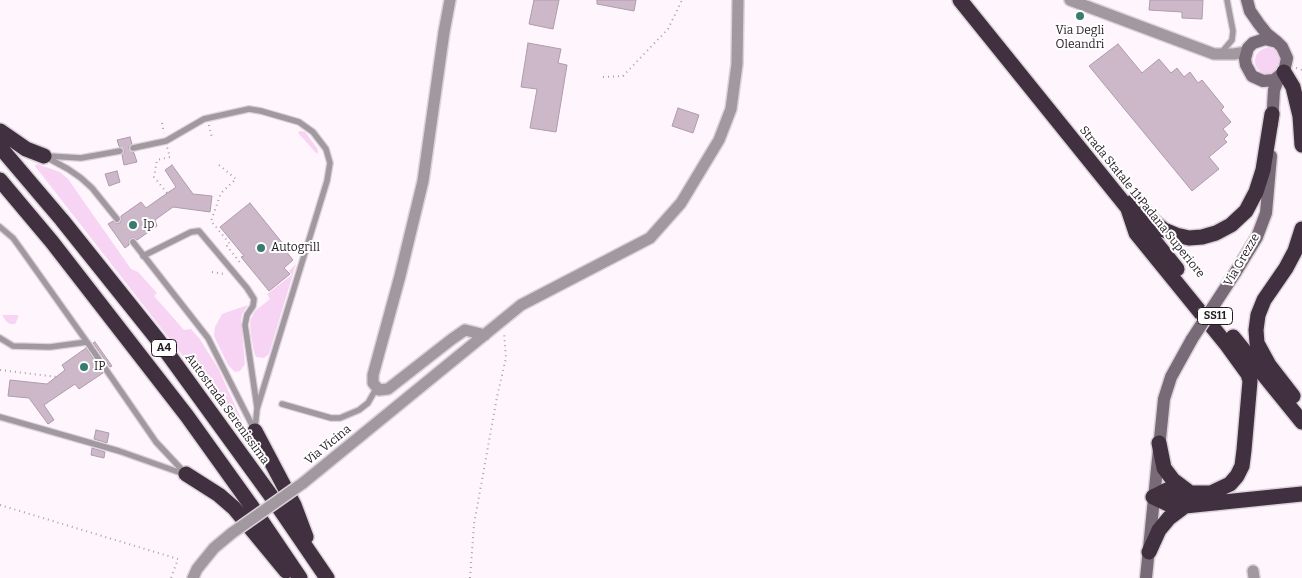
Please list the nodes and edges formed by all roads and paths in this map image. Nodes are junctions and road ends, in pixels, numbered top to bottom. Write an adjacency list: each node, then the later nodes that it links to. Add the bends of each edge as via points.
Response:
1 (450, 0): 44 (street, via 424,181 373,375 373,383)
2 (682, 0): 13 (path, via 668,29 623,76)
3 (738, 0): 38 (street, Via Vicina, via 737,64 731,110 719,140 681,203 650,238 521,305)
4 (960, 0): 14 (highway, Strada Statale 11 Padana Superiore / SS11)
5 (1070, 0): 10 (street)
6 (1227, 0): 10 (lane, via 1234,31 1232,40)
7 (1248, 5): 8 (street, Via Grezze, via 1263,29); 9 (street, via 1253,28)
8 (1277, 42): 9 (street, via 1265,39); 11 (street, Via Grezze, via 1287,58)
9 (1247, 50): 10 (street); 12 (street, via 1245,59)
10 (1220, 54): 12 (street)
11 (1281, 74): 12 (street, via 1269,81); 15 (street, Via Grezze, via 1274,90); 21 (highway, via 1293,87)
12 (1253, 76): 15 (street)
13 (603, 77)
14 (1040, 100): 15 (highway, via 1152,220 1164,230 1189,238 1216,233 1246,211 1263,170); 29 (highway, Strada Statale 11 Padana Superiore / SS11)
15 (1272, 114): 51 (street, Via Grezze, bridge, via 1266,213 1256,237 1171,377 1164,399)
16 (208, 121): 19 (path)
17 (162, 123): 20 (path)
18 (0, 131): 25 (highway, via 26,149)
19 (212, 138)
20 (166, 141): 23 (lane); 28 (path, via 170,157 157,160 154,176); 47 (lane, via 204,119 249,109 298,122 313,132 326,149 330,163 327,181)
21 (1302, 145)
22 (0, 147): 58 (highway, Autostrada Serenissima / A4, via 158,340)
23 (133, 148)
24 (120, 151): 25 (lane, via 81,158)
25 (44, 156): 30 (lane, via 81,178)
26 (219, 165): 35 (path, via 236,179 221,193 211,221)
27 (0, 180): 62 (highway, A4, via 187,416)
28 (167, 193)
29 (1128, 209): 49 (highway, Strada Statale 11 Padana Superiore / SS11); 55 (highway, via 1136,233 1227,346 1250,381 1242,466 1237,476 1222,489)
30 (117, 219)
31 (0, 227): 41 (lane, via 13,238)
32 (1302, 229): 46 (highway, via 1286,268 1264,300 1256,330 1258,343 1269,365)
33 (134, 242): 34 (lane)
34 (144, 256): 47 (lane, via 191,232 200,231 247,288 254,299 245,325); 50 (lane, via 208,338)
35 (242, 265)
36 (212, 272): 37 (path)
37 (230, 274)
38 (503, 320): 39 (street, Via Vicina); 64 (path, via 506,358 474,524)
39 (485, 334): 44 (street, via 465,330 388,389 379,390); 60 (street, Via Vicina, bridge, via 303,483 214,548)
40 (0, 338): 41 (lane, via 13,346 50,347)
41 (87, 342): 52 (lane, via 156,442)
42 (0, 370): 43 (path)
43 (57, 377)
44 (377, 387): 45 (lane, via 368,403 340,418)
45 (282, 404)
46 (1302, 407)
47 (257, 409): 50 (lane)
48 (0, 417): 52 (lane)
49 (1302, 422)
50 (255, 431): 58 (highway, via 294,505)
51 (1159, 442): 54 (street, Via Grezze); 55 (highway, via 1164,468)
52 (186, 474): 61 (highway, via 234,508)
53 (1302, 494): 55 (highway)
54 (1153, 497): 55 (highway, via 1170,505); 57 (street, Via Grezze)
55 (1187, 500): 57 (highway, via 1160,530)
56 (0, 505): 59 (path, via 178,560)
57 (1149, 552): 65 (street, Via Grezze)
58 (314, 560): 63 (highway, Autostrada Serenissima / A4)
59 (171, 578)
60 (193, 578)
61 (293, 578)
62 (300, 578)
63 (327, 578)
64 (470, 578)
65 (1146, 578)

